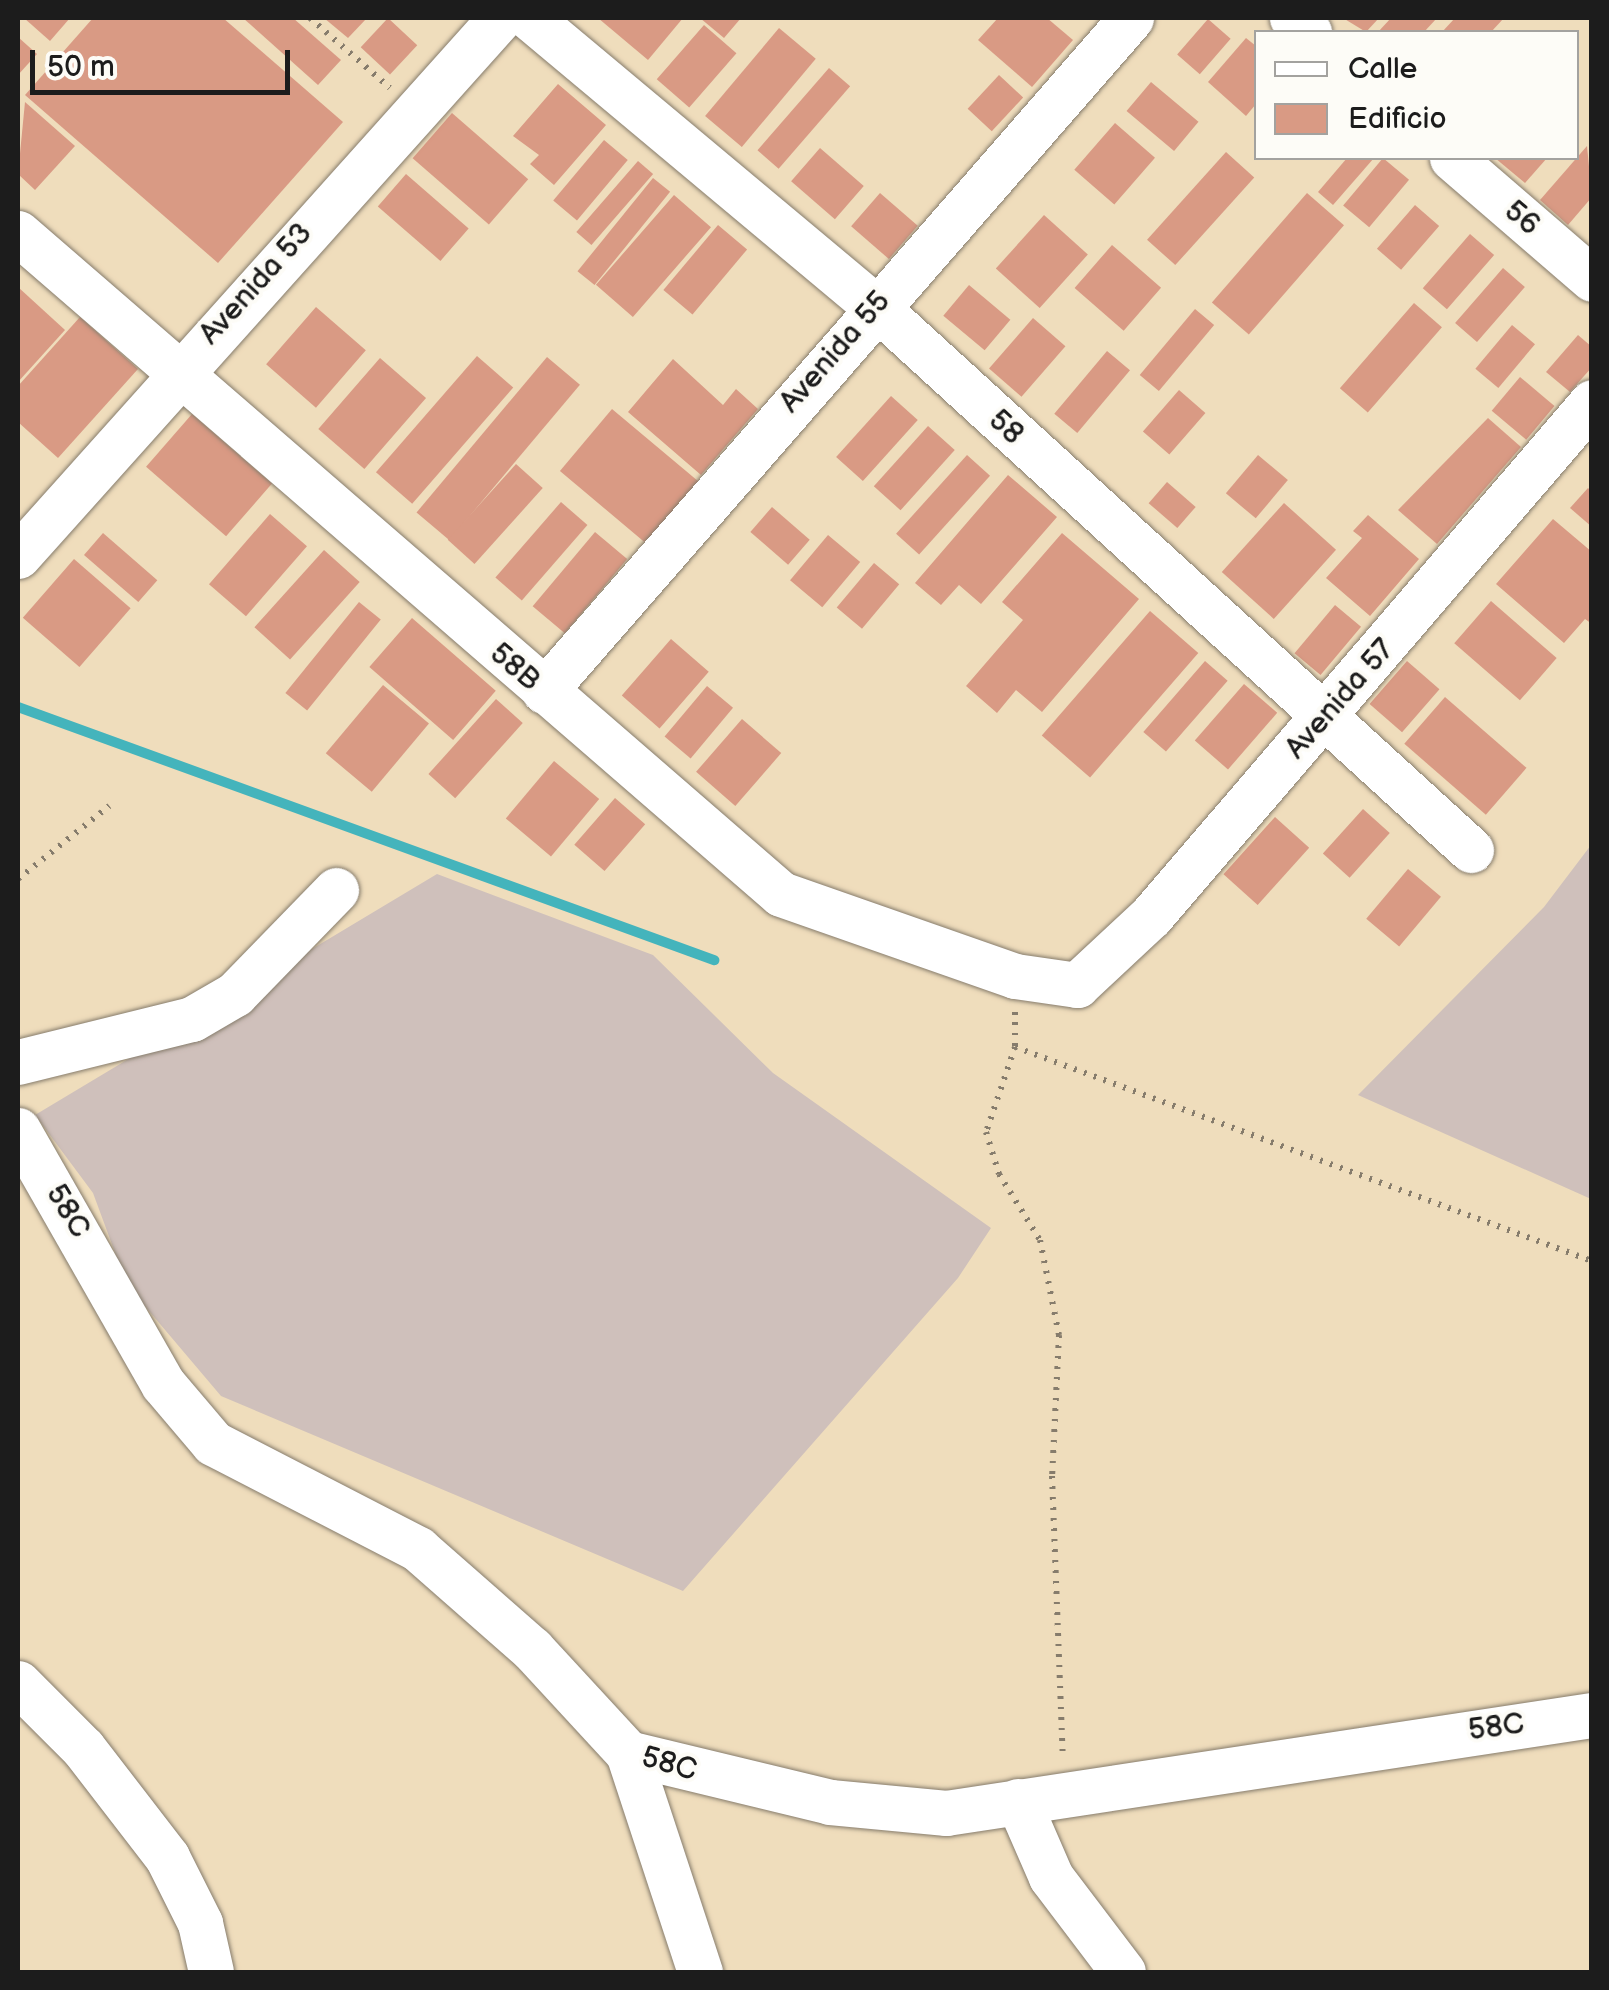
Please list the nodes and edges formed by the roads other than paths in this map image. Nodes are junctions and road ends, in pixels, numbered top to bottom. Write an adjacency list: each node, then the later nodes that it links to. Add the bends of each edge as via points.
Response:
1 (500, 18): 8 (street, Avenida 53)
2 (530, 18): 7 (street, 58)
3 (1131, 18): 7 (street, Avenida 55)
4 (1454, 160): 6 (street, 56)
5 (18, 233): 8 (street, 58B)
6 (1592, 279)
7 (874, 306): 11 (street, Avenida 55); 12 (street, 58)
8 (175, 373): 10 (street, Avenida 53); 11 (street, 58B)
9 (1592, 402): 12 (street, Avenida 57)
10 (18, 556)
11 (544, 692): 15 (street, 58B, via 782,894 1015,976)
12 (1324, 719): 13 (street, 58); 15 (street, Avenida 57)
13 (1471, 850)
14 (336, 890): 16 (street, via 235,994 192,1019)
15 (1078, 985)
16 (18, 1062)
17 (18, 1130): 20 (street, 58C, via 163,1384 213,1443 418,1549 532,1648)
18 (18, 1683): 22 (street, via 83,1748 167,1858 200,1923)
19 (1592, 1715): 21 (street, 58C)
20 (628, 1753): 21 (street, 58C, via 830,1802 946,1814); 23 (street, via 679,1927)
21 (1018, 1801): 24 (street, via 1051,1877)
22 (211, 1972)
23 (700, 1972)
24 (1123, 1972)

